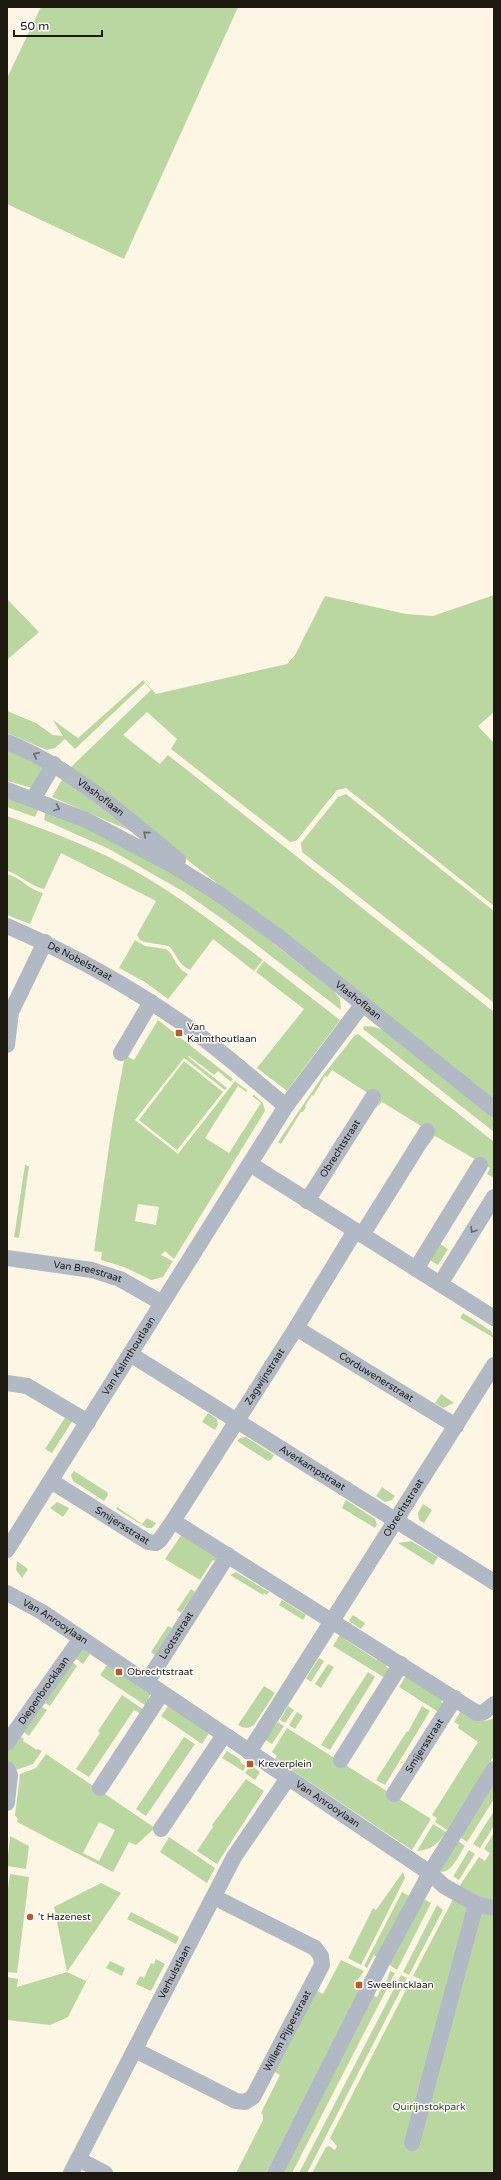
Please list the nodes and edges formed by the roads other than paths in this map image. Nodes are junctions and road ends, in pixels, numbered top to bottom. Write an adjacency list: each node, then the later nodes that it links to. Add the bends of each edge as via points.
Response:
1 (7, 742): 2 (street, Vlashoflaan, one-way to 1)
2 (54, 764): 4 (street); 5 (street, Vlashoflaan, one-way to 2, via 122,814)
3 (7, 790): 4 (street, Vlashoflaan)
4 (33, 799): 5 (street, Vlashoflaan, one-way to 5, via 86,820 133,844)
5 (219, 894): 9 (street, Vlashoflaan, via 280,938)
6 (7, 926): 7 (street, De Nobelstraat)
7 (44, 942): 8 (street, De Nobelstraat, via 94,967); 10 (street, via 11,1012)
8 (151, 1002): 11 (street); 13 (street, De Nobelstraat, via 193,1031)
9 (362, 1005): 13 (street, Van Kalmthoutlaan); 14 (street, Vlashoflaan)
10 (7, 1045)
11 (121, 1053)
12 (373, 1097): 19 (street, Obrechtstraat)
13 (286, 1106): 16 (street, Van Kalmthoutlaan)
14 (494, 1109)
15 (427, 1131): 20 (street)
16 (250, 1164): 19 (street); 24 (street, Van Kalmthoutlaan)
17 (480, 1165): 22 (street)
18 (494, 1197): 23 (street, one-way to 23)
19 (307, 1201): 20 (street)
20 (359, 1233): 22 (street); 26 (street, Zagwijnstraat)
21 (7, 1258): 24 (street, Van Breestraat, via 92,1270 120,1279)
22 (416, 1269): 23 (street)
23 (440, 1284): 25 (street)
24 (162, 1304): 27 (street, Van Kalmthoutlaan)
25 (494, 1318)
26 (296, 1328): 30 (street, Zagwijnstraat); 32 (street, Corduwenerstraat)
27 (130, 1354): 30 (street, Averkampstraat); 31 (street, Van Kalmthoutlaan)
28 (494, 1366): 32 (street, Obrechtstraat)
29 (7, 1383): 31 (street, via 27,1386)
30 (237, 1420): 34 (street, Zagwijnstraat); 35 (street, Averkampstraat)
31 (88, 1422): 33 (street, Van Kalmthoutlaan)
32 (456, 1426): 35 (street, Obrechtstraat)
33 (51, 1481): 34 (street, Smijersstraat, via 148,1542 156,1543 160,1540); 36 (street, Van Kalmthoutlaan)
34 (173, 1520): 37 (street)
35 (396, 1520): 38 (street, Averkampstraat); 40 (street, Obrechtstraat)
36 (7, 1550)
37 (228, 1555): 40 (street); 43 (street, Lootsstraat)
38 (494, 1582)
39 (7, 1593): 41 (street, Van Anrooylaan, via 38,1609)
40 (332, 1621): 42 (street); 49 (street, Obrechtstraat)
41 (80, 1638): 43 (street, Van Anrooylaan); 48 (street, Diepenbrocklaan)
42 (401, 1664): 45 (street); 50 (street)
43 (147, 1682): 44 (street, Van Anrooylaan)
44 (162, 1693): 47 (street, Van Anrooylaan); 54 (street)
45 (455, 1698): 46 (street, via 477,1712 484,1712); 55 (street, Smijersstraat)
46 (494, 1704)
47 (224, 1735): 49 (street, Van Anrooylaan); 57 (street)
48 (7, 1743)
49 (249, 1752): 53 (street, Van Anrooylaan)
50 (341, 1760)
51 (7, 1768): 56 (street, via 10,1775)
52 (494, 1769): 58 (street)
53 (288, 1778): 58 (street, Van Anrooylaan); 59 (street, Verhulstlaan, via 234,1857)
54 (100, 1788)
55 (394, 1794)
56 (7, 1803)
57 (161, 1829)
58 (430, 1874): 60 (street, Van Anrooylaan, via 444,1886); 66 (street, via 381,1964)
59 (214, 1897): 62 (street, Verhulstlaan); 62 (street, Willem Pijperstraat, via 315,1948 321,1956 322,1965 253,2097 245,2102 236,2101)
60 (476, 1904): 61 (street); 63 (street, via 469,1939)
61 (494, 1908)
62 (135, 2050): 64 (street, Verhulstlaan)
63 (412, 2144)
64 (75, 2166): 65 (street)
65 (105, 2173)
66 (275, 2173)

